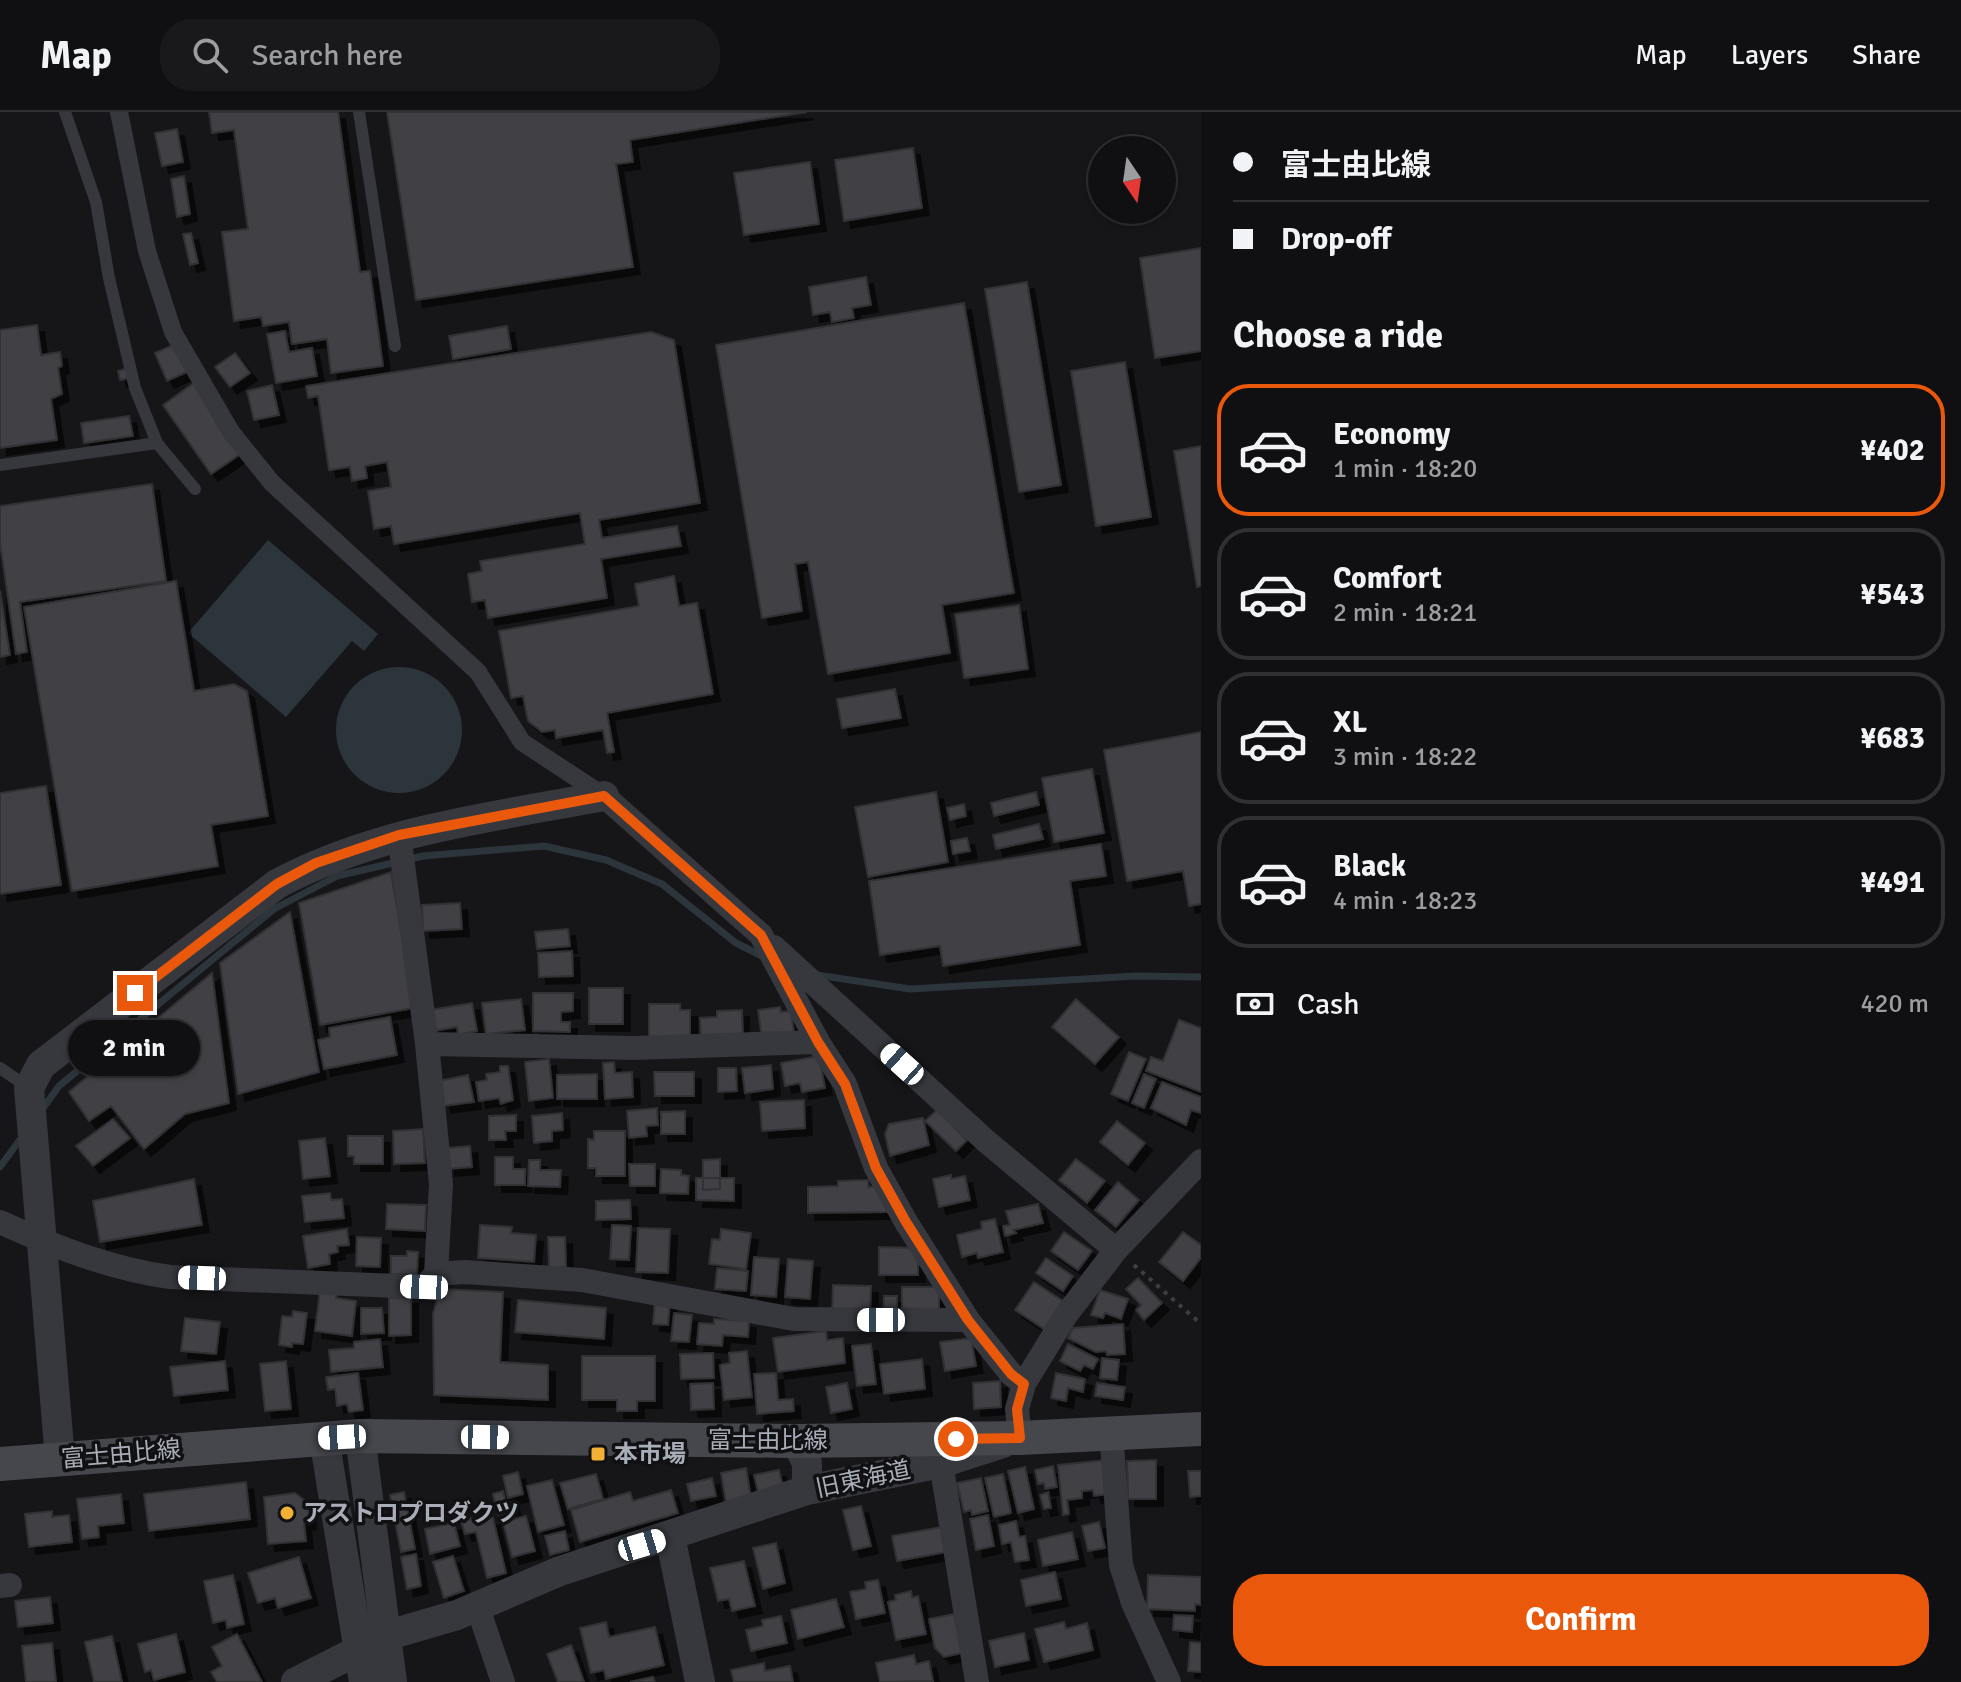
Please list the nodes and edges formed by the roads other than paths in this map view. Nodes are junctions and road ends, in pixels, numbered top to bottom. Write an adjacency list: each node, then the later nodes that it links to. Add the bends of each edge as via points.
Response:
1 (65, 112): 5 (lane, via 96,202 135,388)
2 (119, 112): 8 (street, via 147,251 173,332 231,432 272,483 478,672 522,742)
3 (359, 112): 4 (lane)
4 (395, 346)
5 (157, 443): 6 (lane); 7 (lane)
6 (0, 465)
7 (195, 489)
8 (604, 796): 9 (street); 10 (street)
9 (399, 841): 12 (street); 14 (street, via 316,863 277,884 41,1065)
10 (770, 945): 11 (street); 18 (street, via 986,1141)
11 (818, 1042): 12 (street, via 633,1048); 20 (street, via 845,1084 876,1168)
12 (427, 1044): 19 (street, via 441,1184)
13 (0, 1068): 14 (lane)
14 (30, 1096): 17 (street)
15 (1201, 1161): 18 (street)
16 (0, 1222): 17 (street)
17 (42, 1241): 19 (street, via 131,1272 170,1277 424,1287); 28 (street)
18 (1116, 1250): 21 (street, via 1066,1315)
19 (436, 1274): 20 (street, via 582,1280 794,1319)
20 (968, 1320): 21 (street)
21 (1024, 1384): 26 (street, via 1017,1409)
22 (1201, 1429): 23 (main road, 富士由比線)
23 (1111, 1431): 26 (main road, 富士由比線); 41 (street, via 1121,1565)
24 (360, 1436): 25 (main road, 富士由比線); 27 (main road, 富士由比線); 34 (street)
25 (324, 1438): 28 (main road, 富士由比線); 34 (street)
26 (1020, 1438): 27 (main road, 富士由比線); 29 (street, 旧東海道)
27 (796, 1441): 31 (street, via 807,1463)
28 (60, 1459): 30 (main road, 富士由比線)
29 (941, 1463): 31 (street, 旧東海道); 40 (street)
30 (0, 1464)
31 (807, 1490): 32 (street, 旧東海道)
32 (670, 1536): 33 (street, 旧東海道, via 560,1571); 39 (street)
33 (477, 1605): 34 (street, 旧東海道); 38 (street)
34 (372, 1643): 35 (street, 旧東海道); 36 (street); 37 (street)
35 (296, 1682)
36 (364, 1682)
37 (392, 1682)
38 (503, 1682)
39 (700, 1682)
40 (977, 1682)
41 (1169, 1682)

